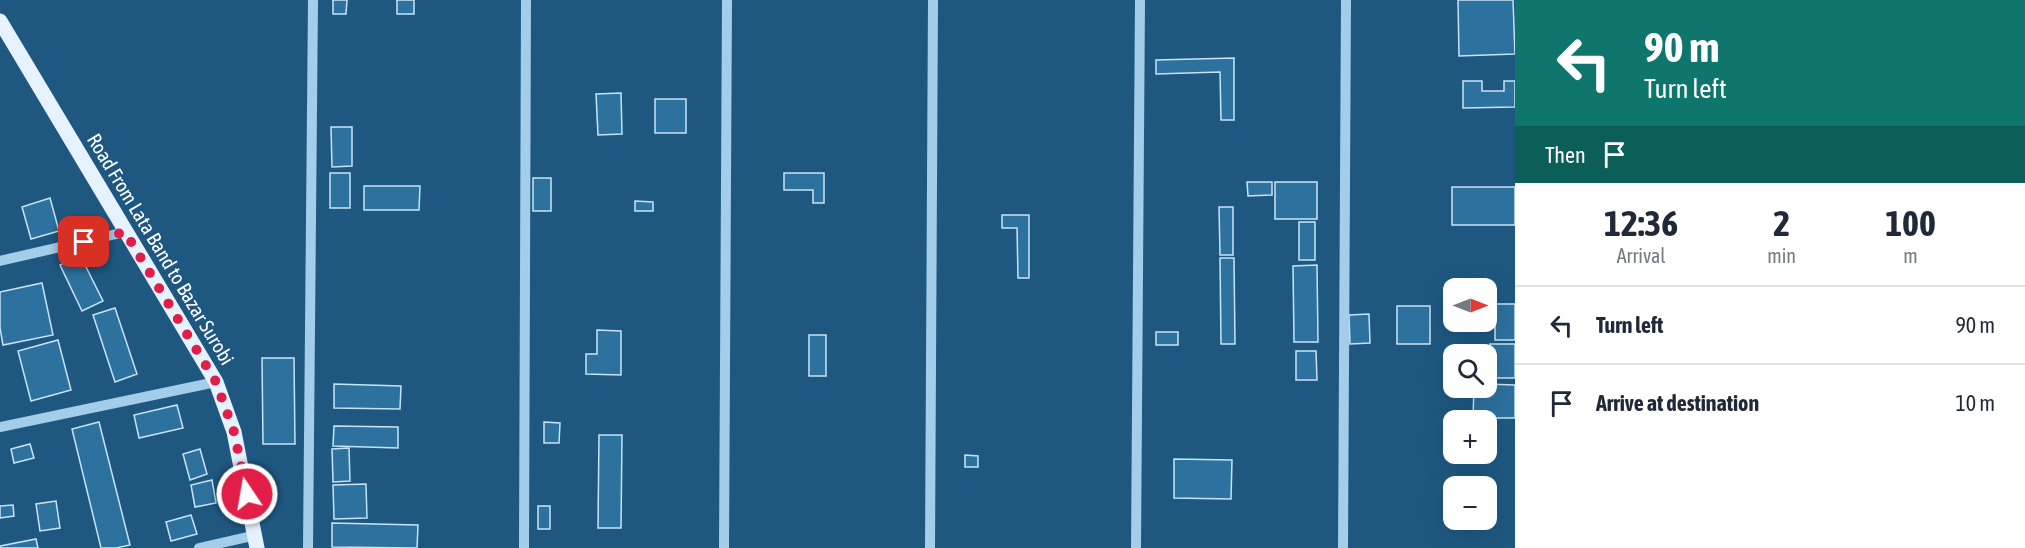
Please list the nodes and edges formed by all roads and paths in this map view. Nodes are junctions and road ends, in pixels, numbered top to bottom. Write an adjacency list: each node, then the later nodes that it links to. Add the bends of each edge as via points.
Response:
1 (313, 0): 14 (street)
2 (526, 0): 15 (street)
3 (727, 0): 16 (street)
4 (933, 0): 17 (street)
5 (1140, 0): 18 (street)
6 (1346, 0): 19 (street)
7 (0, 21): 8 (main road, Road From Lata Band to Bazar Surobi)
8 (125, 232): 9 (street); 10 (main road, Road From Lata Band to Bazar Surobi)
9 (0, 261)
10 (216, 382): 11 (street); 12 (main road, Road From Lata Band to Bazar Surobi, via 234,432)
11 (0, 427)
12 (257, 542): 13 (street)
13 (199, 548)
14 (308, 548)
15 (524, 548)
16 (724, 548)
17 (930, 548)
18 (1136, 548)
19 (1343, 548)

